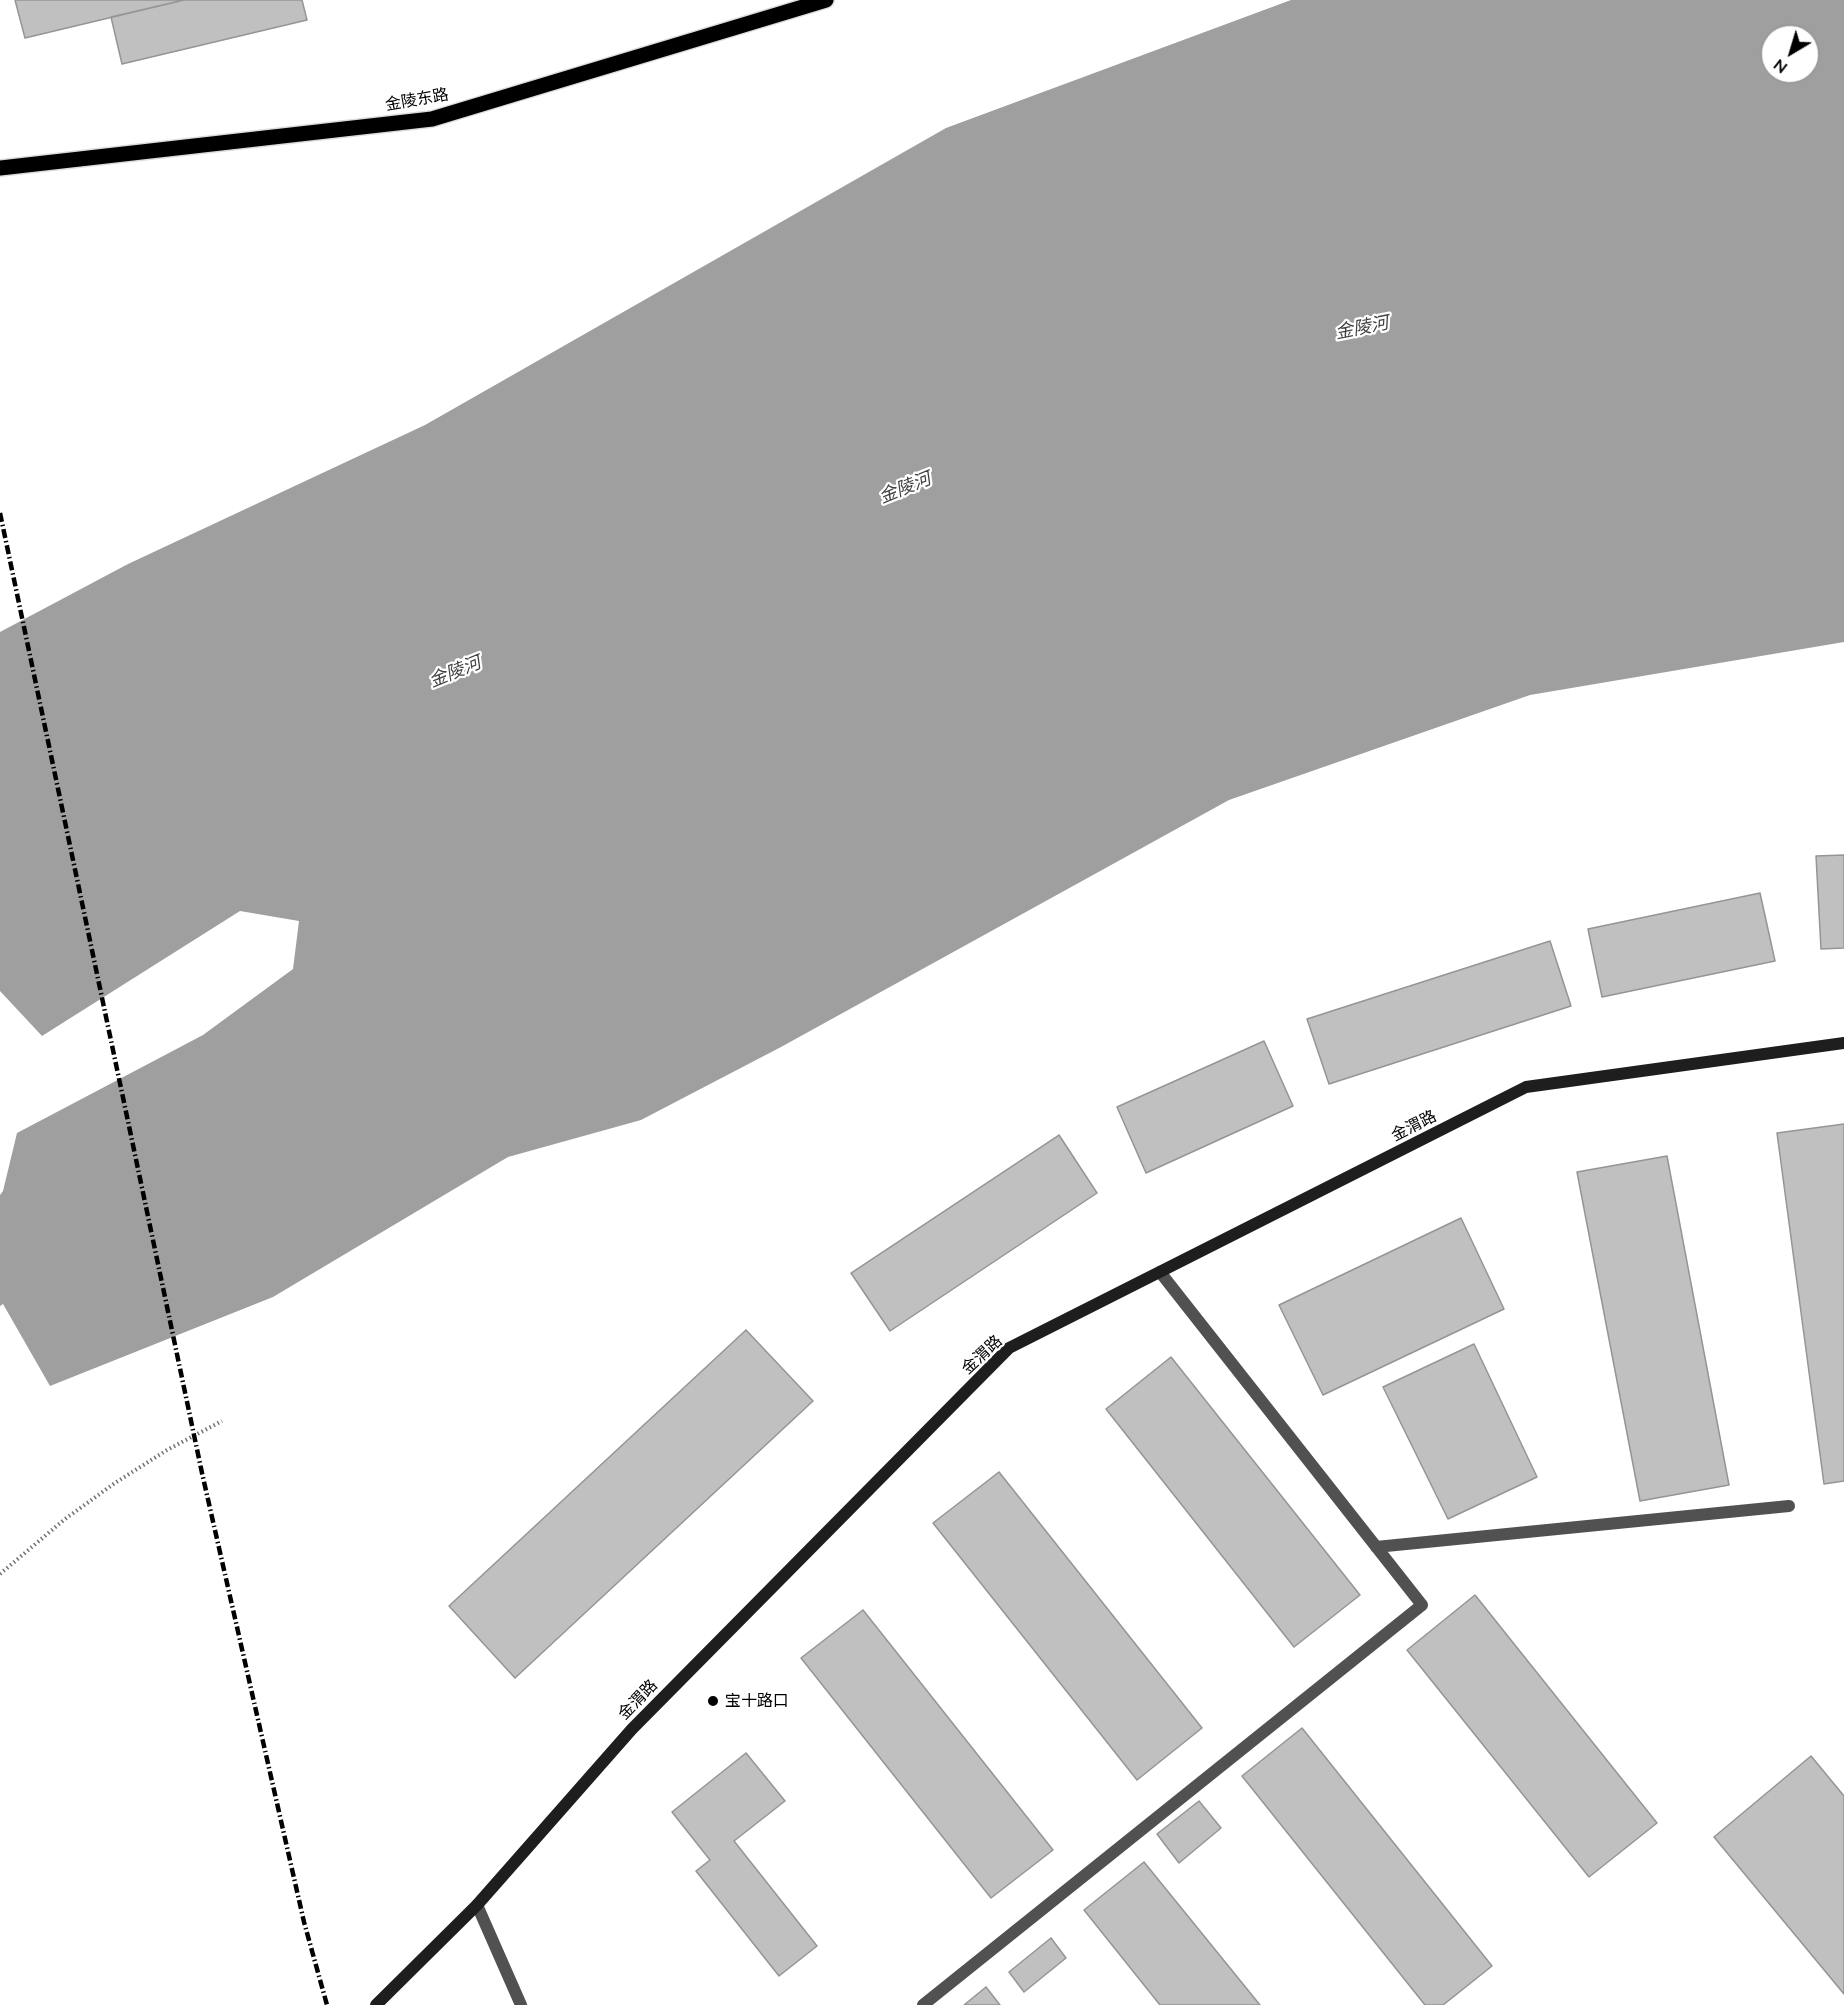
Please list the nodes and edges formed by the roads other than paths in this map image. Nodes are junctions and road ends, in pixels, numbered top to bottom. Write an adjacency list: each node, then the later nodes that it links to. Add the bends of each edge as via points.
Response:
1 (826, 0): 2 (main road, 金陵东路, via 432,119)
2 (0, 168)
3 (1844, 1043): 4 (main road, 金渭路, via 1526,1088)
4 (1160, 1272): 6 (street); 7 (main road, 金渭路, via 1009,1348 632,1730)
5 (1789, 1506): 6 (street)
6 (1376, 1547): 10 (street, via 1422,1605)
7 (477, 1905): 8 (main road, 金渭路); 9 (street)
8 (376, 2005)
9 (521, 2005)
10 (924, 2005)

